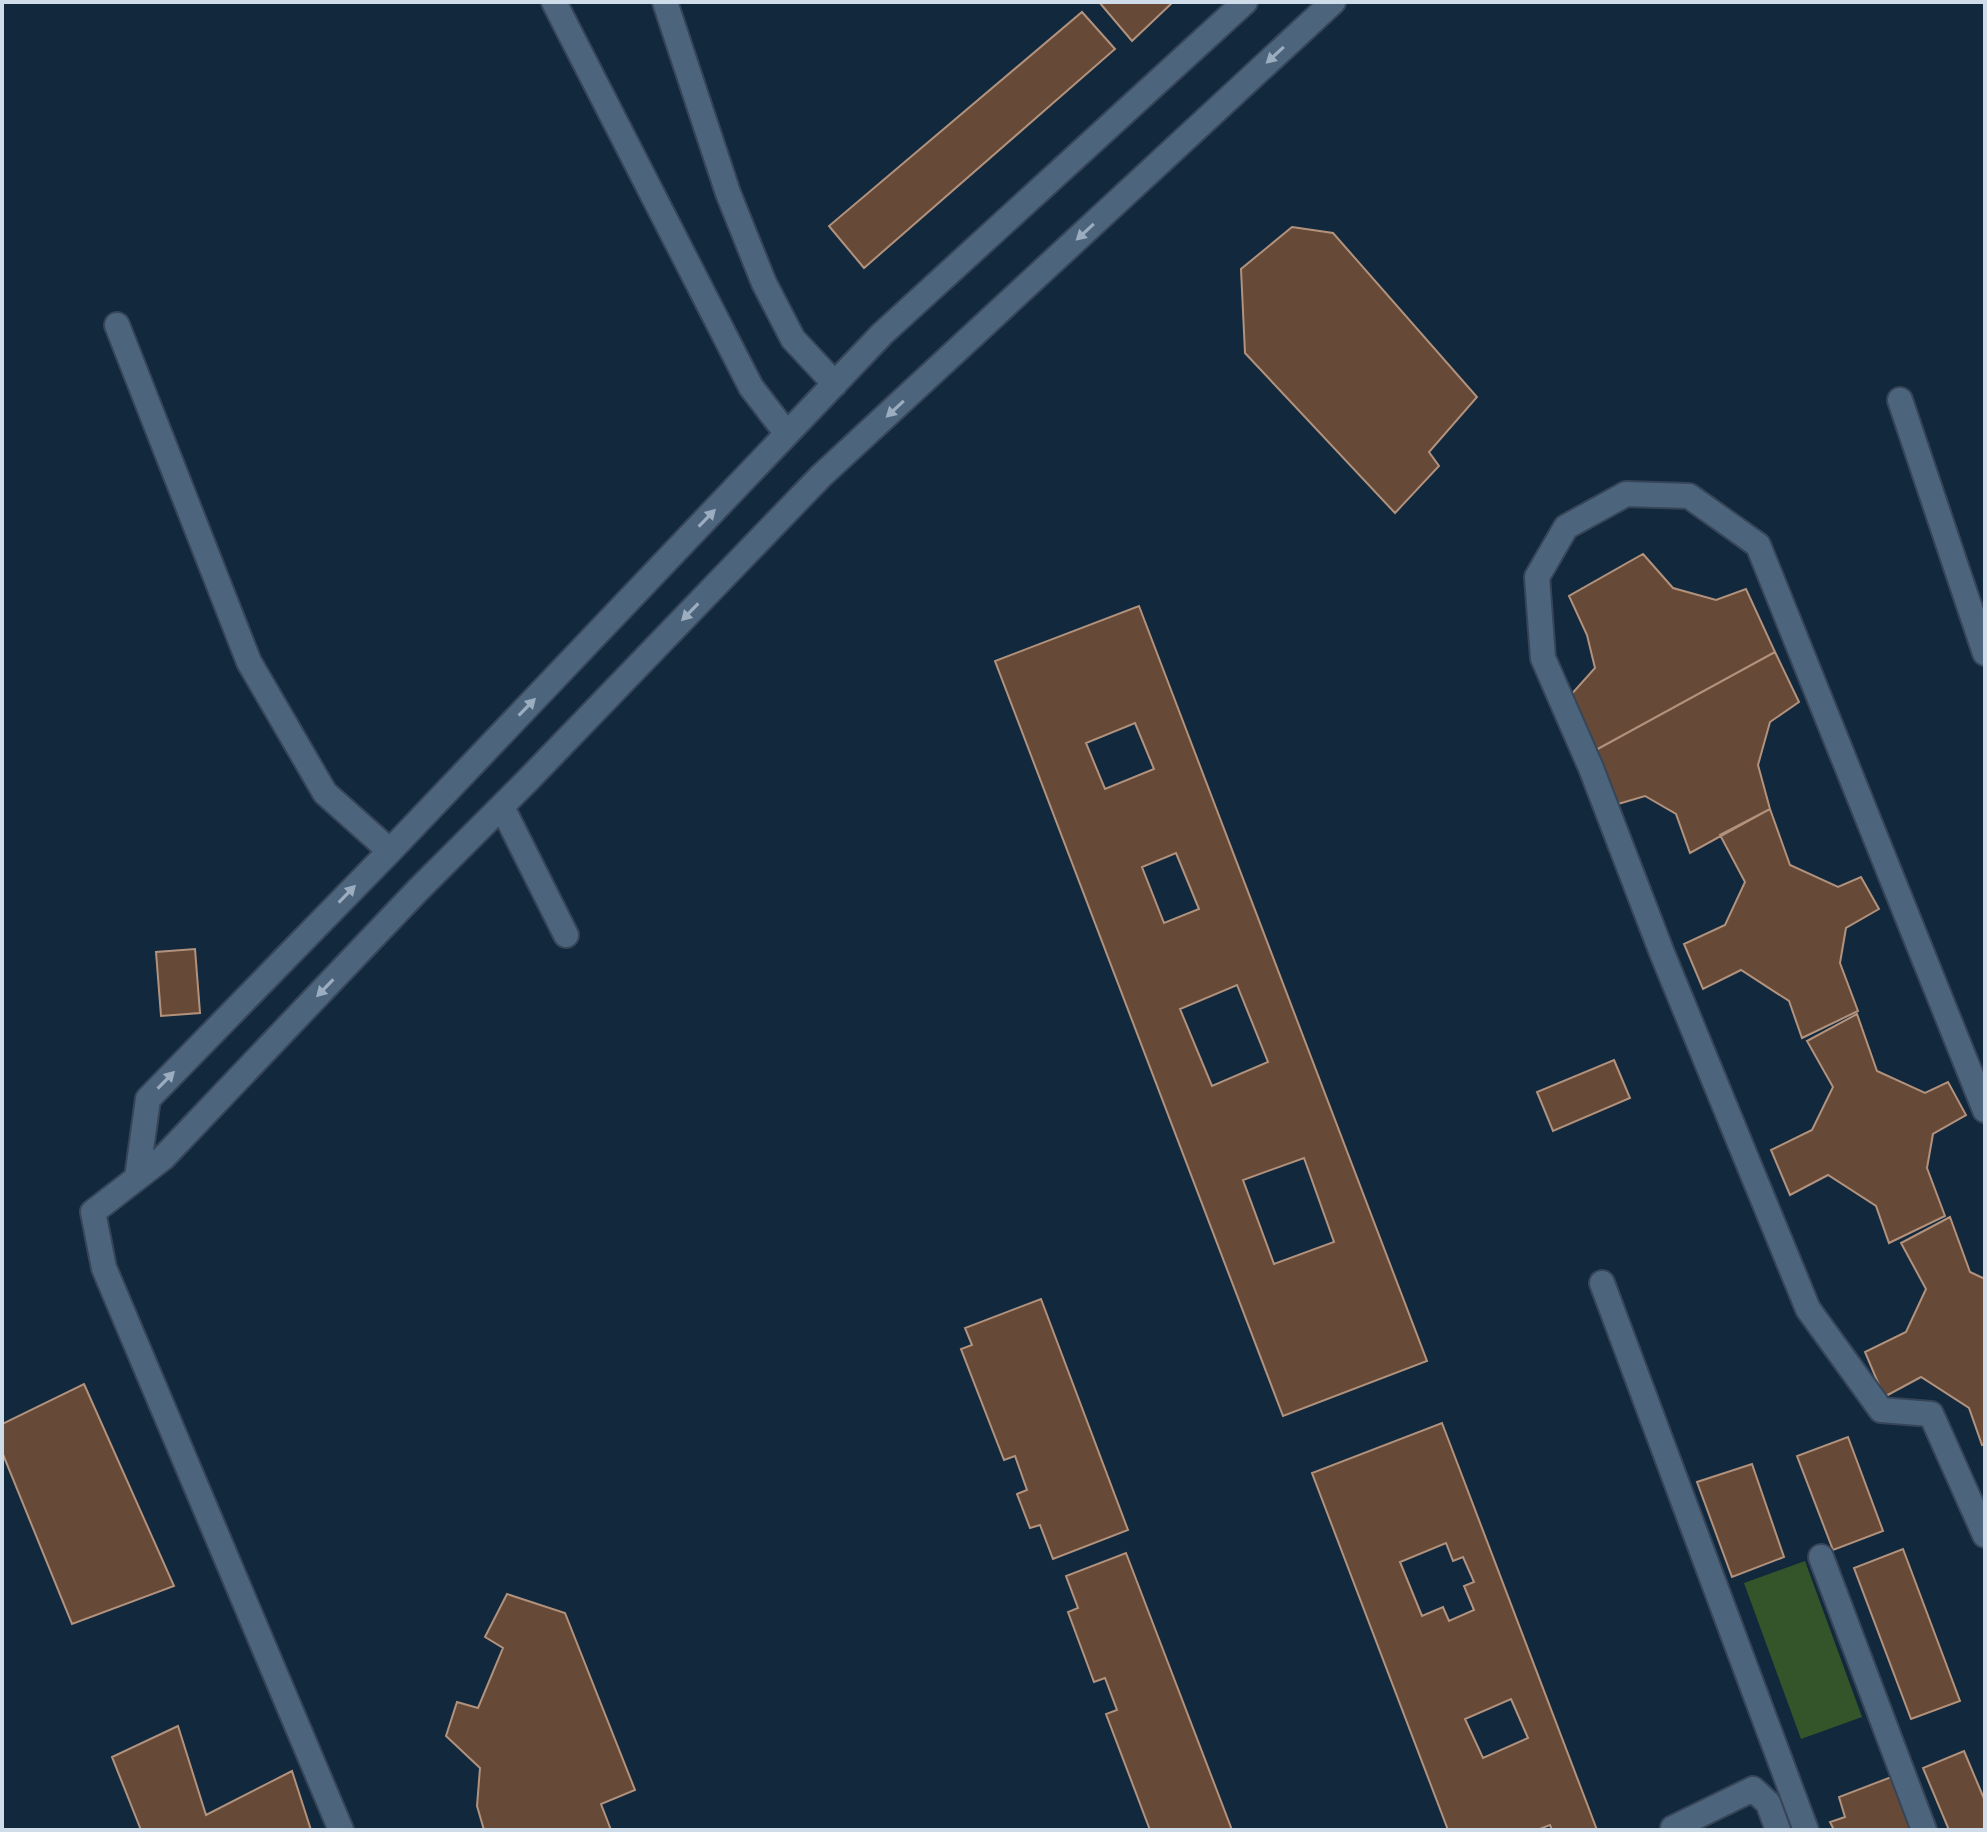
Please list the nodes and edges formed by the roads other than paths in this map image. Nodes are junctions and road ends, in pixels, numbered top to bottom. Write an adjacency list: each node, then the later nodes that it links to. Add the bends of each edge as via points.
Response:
1 (554, 2): 8 (street, via 751,387)
2 (665, 2): 6 (street, via 728,193 764,283 793,339)
3 (1245, 2): 6 (street, via 882,334)
4 (1333, 2): 10 (street, one-way to 10, via 821,476)
5 (117, 325): 11 (street, via 249,662 325,793)
6 (835, 384): 8 (street)
7 (1900, 400): 9 (street)
8 (787, 434): 11 (street, one-way to 8)
9 (1985, 653)
10 (502, 807): 12 (street); 14 (street, one-way to 14, via 163,1158)
11 (390, 851): 14 (street, one-way to 11, via 148,1099)
12 (566, 935)
13 (1985, 1110): 16 (street, via 1758,545 1689,496 1626,494 1566,527 1537,577 1543,658 1808,1309 1881,1410 1931,1414)
14 (137, 1178): 18 (street, via 93,1212 104,1268)
15 (1602, 1283): 21 (street)
16 (1985, 1535)
17 (1821, 1557): 22 (street)
18 (341, 1830)
19 (1674, 1830): 20 (street, via 1753,1789 1768,1803)
20 (1778, 1830)
21 (1806, 1830)
22 (1924, 1830)

